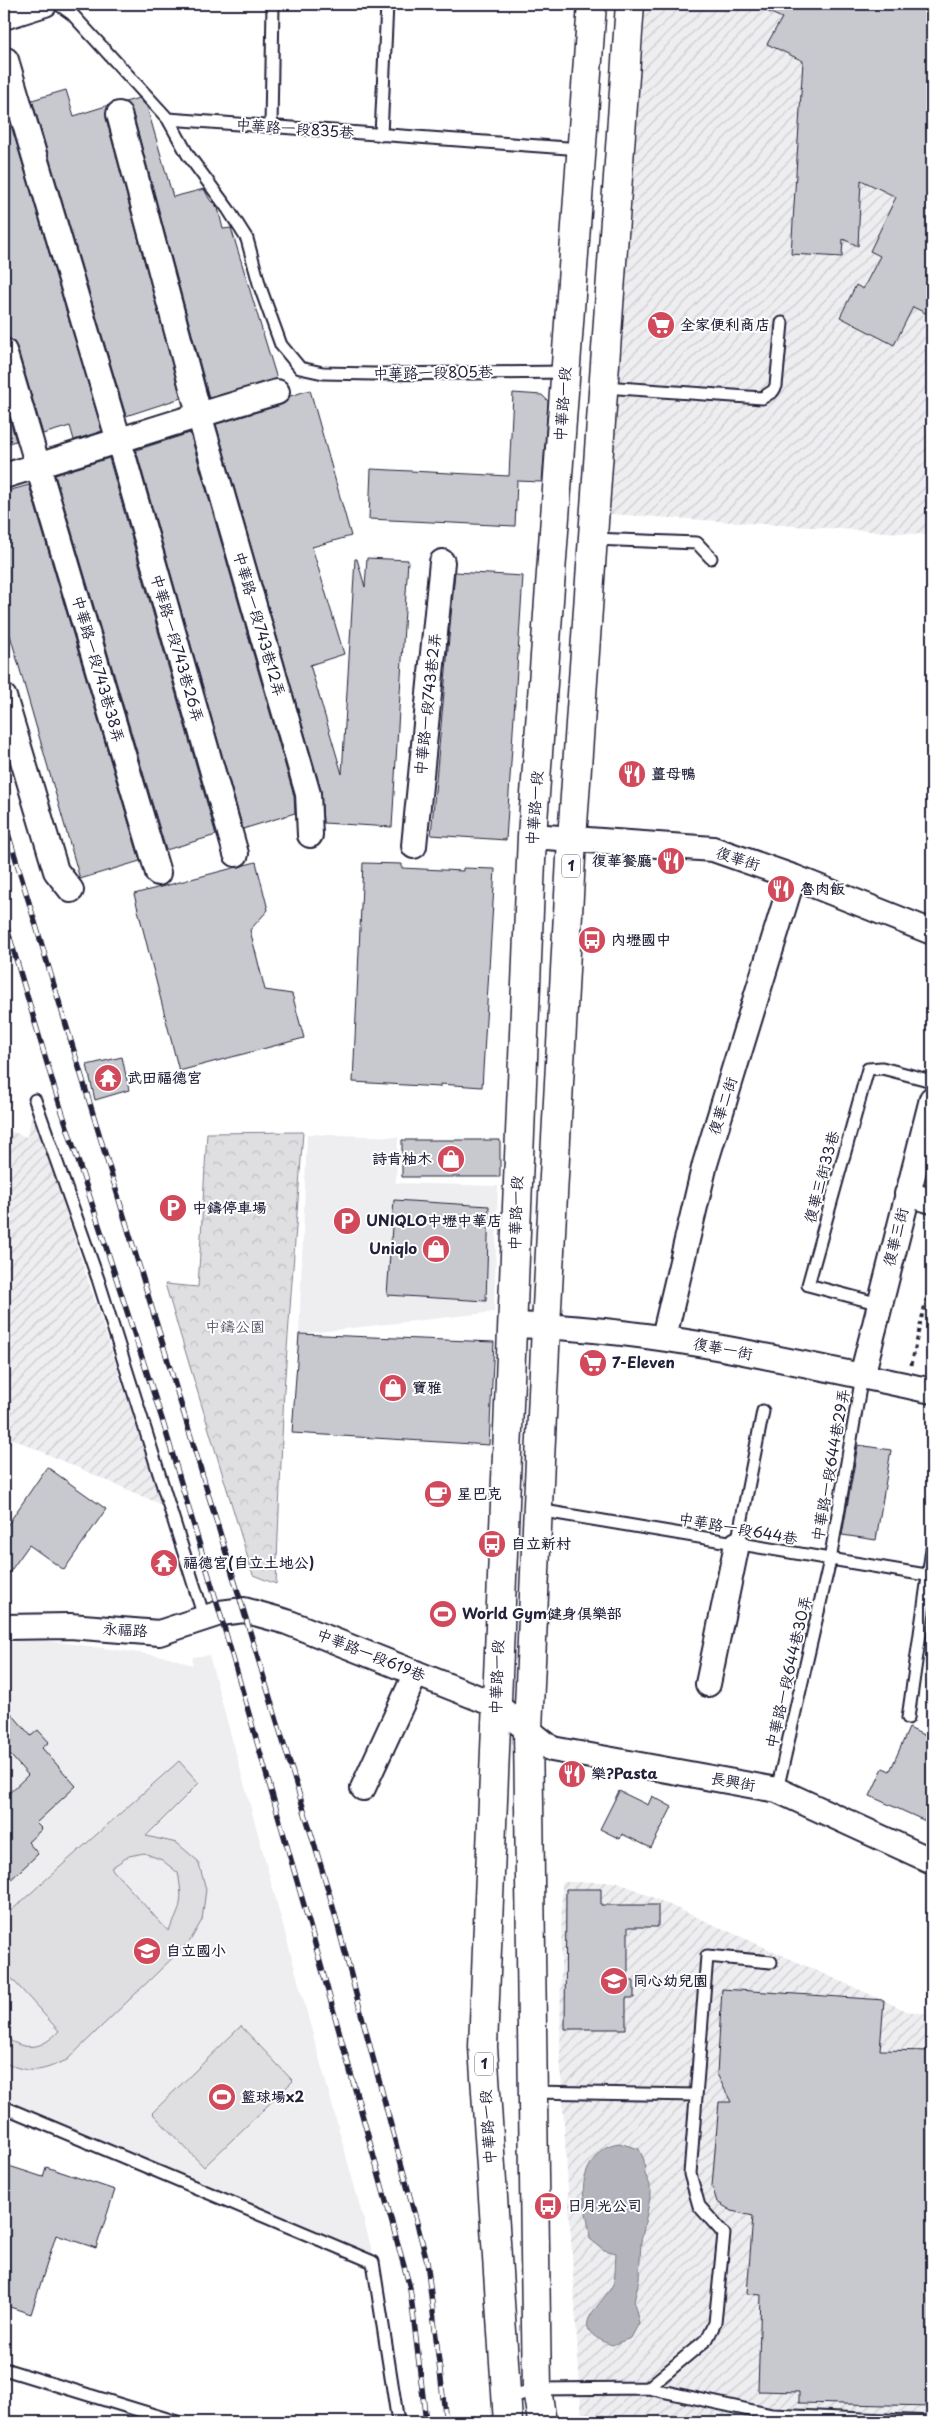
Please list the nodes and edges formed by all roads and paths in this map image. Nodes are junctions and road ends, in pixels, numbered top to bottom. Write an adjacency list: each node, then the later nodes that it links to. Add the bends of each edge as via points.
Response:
1 (45, 4): 7 (street)
2 (58, 4): 10 (lane, via 72,14)
3 (273, 4): 11 (lane)
4 (387, 4): 12 (lane)
5 (592, 4): 13 (main road, 中華路一段 / 1)
6 (630, 4): 17 (main road, 1)
7 (4, 17)
8 (6, 60): 20 (street, 中華路一段743巷26弄)
9 (119, 114): 19 (street, 中華路一段743巷12弄)
10 (168, 119): 11 (lane, 中華路一段835巷); 16 (lane, 中華路一段805巷, via 188,155 247,239 281,345 300,368 323,373 374,374)
11 (271, 127): 12 (lane, 中華路一段835巷)
12 (381, 135): 13 (lane, 中華路一段835巷)
13 (581, 149): 16 (main road, 中華路一段 / 1)
14 (782, 323): 17 (lane, via 776,386 762,398)
15 (4, 351): 21 (street, 中華路一段743巷38弄)
16 (566, 372): 28 (main road, 中華路一段 / 1)
17 (604, 387): 23 (main road, 1)
18 (277, 392): 19 (street)
19 (199, 414): 20 (street); 27 (street, 中華路一段743巷12弄, via 308,794)
20 (119, 442): 21 (street); 31 (street, 中華路一段743巷26弄)
21 (38, 466): 22 (street); 32 (street, 中華路一段743巷38弄)
22 (4, 476)
23 (593, 539): 24 (lane, via 697,543); 29 (main road, 1)
24 (711, 558)
25 (442, 562): 30 (street, 中華路一段743巷2弄)
26 (4, 697): 34 (street, via 56,871)
27 (310, 835)
28 (532, 836): 29 (street, 復華街); 43 (main road, 中華路一段 / 1)
29 (572, 839): 33 (street, 復華街, via 713,849); 44 (main road, 1)
30 (414, 846)
31 (236, 854)
32 (158, 873)
33 (793, 877): 35 (street, 復華街); 45 (street, 復華二街, via 705,1164)
34 (71, 890)
35 (932, 932)
36 (932, 1081): 42 (lane, 復華三街33巷, via 882,1068 868,1069 808,1286)
37 (932, 1099): 39 (street, 復華三街)
38 (35, 1100): 56 (lane, via 98,1279)
39 (907, 1194): 40 (street); 42 (street, 復華三街)
40 (932, 1201)
41 (932, 1273): 47 (path)
42 (880, 1304): 46 (street, 復華三街)
43 (512, 1325): 44 (street, 復華一街); 60 (main road, 中華路一段 / 1)
44 (546, 1326): 45 (street, 復華一街); 50 (main road, 1)
45 (664, 1337): 46 (street, 復華一街)
46 (862, 1376): 47 (street, 復華一街); 53 (lane, 中華路一段644巷29弄)
47 (907, 1385): 48 (street, 復華一街)
48 (932, 1391)
49 (763, 1411): 51 (lane)
50 (538, 1510): 51 (lane, 中華路一段644巷); 62 (main road, 1)
51 (737, 1544): 53 (lane, 中華路一段644巷); 59 (street)
52 (932, 1549): 54 (lane)
53 (830, 1560): 54 (lane, 中華路一段644巷); 64 (lane, 中華路一段644巷30弄)
54 (930, 1576): 61 (lane)
55 (244, 1610): 56 (street, 永福路); 58 (street, 中華路一段619巷, via 287,1622)
56 (204, 1617): 57 (street, 永福路, via 159,1632 70,1626)
57 (4, 1627)
58 (416, 1673): 60 (street, 中華路一段619巷); 63 (street)
59 (708, 1684)
60 (496, 1705): 62 (street, 中華路一段619巷); 73 (main road, 中華路一段 / 1, via 483,2047)
61 (908, 1718)
62 (528, 1728): 64 (street, 長興街, via 552,1749); 67 (main road, 1)
63 (363, 1788)
64 (777, 1790): 65 (street, 長興街)
65 (932, 1861)
66 (771, 1962): 68 (lane, via 707,1956)
67 (533, 2092): 68 (lane); 72 (main road, 1)
68 (695, 2095): 71 (lane, via 690,2174 699,2206 724,2234 715,2323 707,2339)
69 (4, 2107): 75 (lane, via 373,2262)
70 (4, 2369): 74 (lane)
71 (648, 2388): 72 (lane); 77 (lane, via 772,2415)
72 (537, 2389): 73 (lane); 76 (main road, 1)
73 (507, 2411)
74 (177, 2422)
75 (398, 2422)
76 (542, 2422)
77 (932, 2422)

